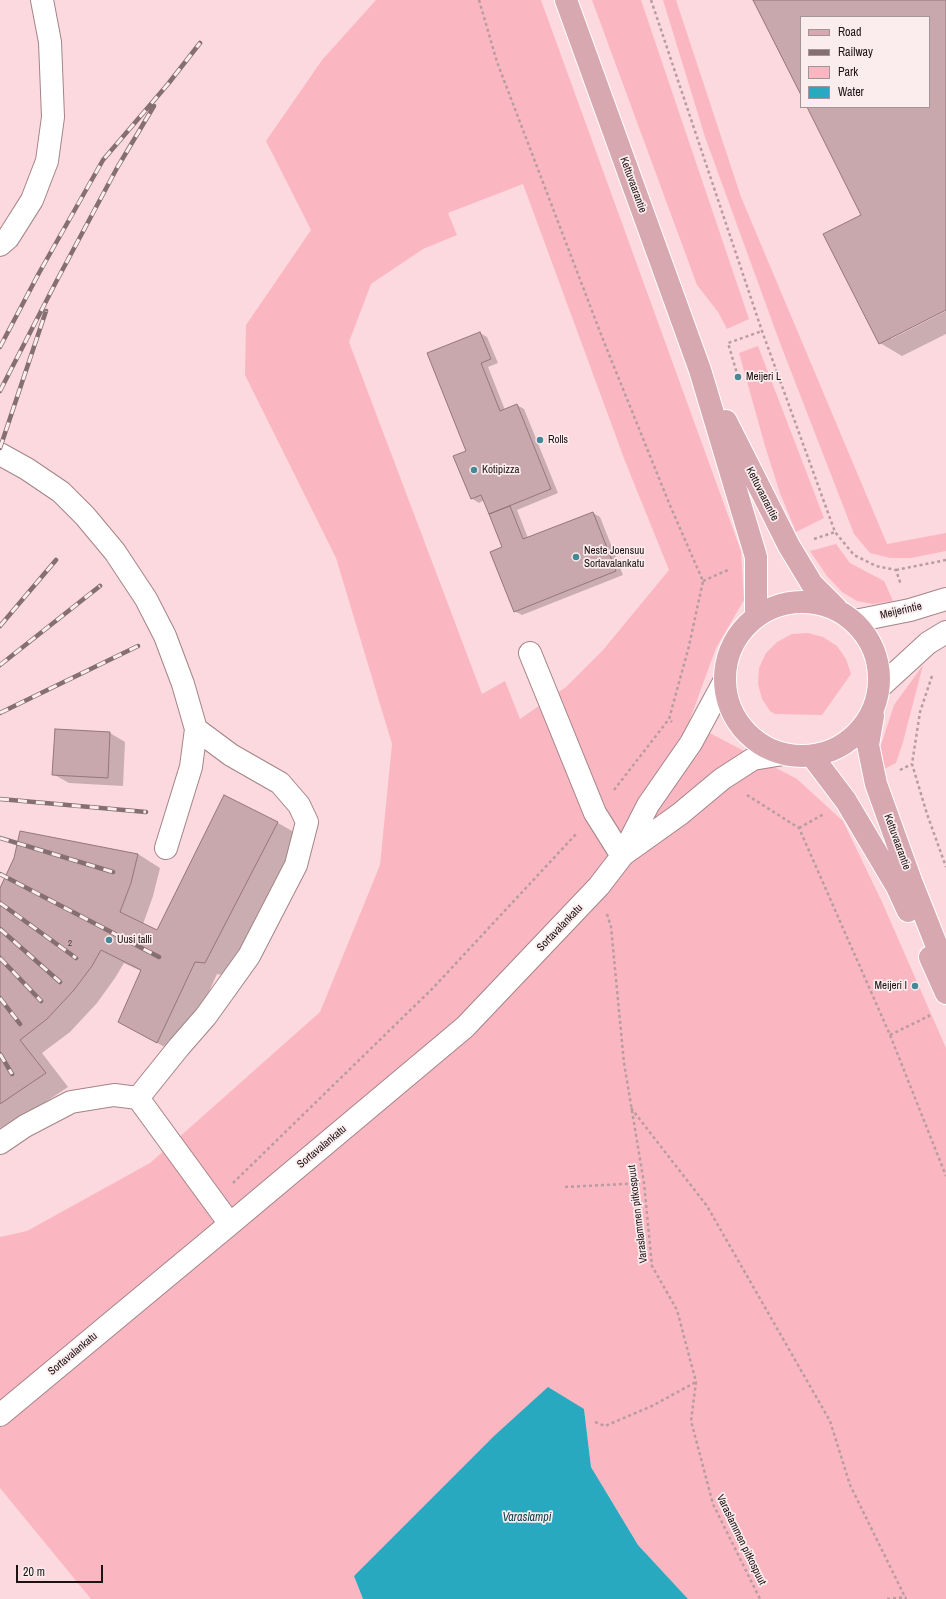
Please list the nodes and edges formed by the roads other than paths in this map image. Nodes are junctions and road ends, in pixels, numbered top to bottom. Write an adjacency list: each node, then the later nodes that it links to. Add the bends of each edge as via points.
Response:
1 (42, 0): 3 (street, via 50,42 53,117 47,161 32,200 8,238)
2 (566, 0): 4 (main road, Kettuvaarantie)
3 (0, 245)
4 (700, 370): 7 (main road, Kettuvaarantie, via 789,546 812,584); 8 (main road, Kettuvaarantie, via 756,558)
5 (0, 454): 15 (street, via 61,492 115,552 146,599 165,636)
6 (946, 599): 9 (street, Meijerintie, via 910,610)
7 (837, 609): 8 (main road, via 814,602 784,603); 9 (main road, Kettuvaarantie)
8 (756, 616): 12 (main road, via 740,632 729,653)
9 (855, 621): 13 (main road, Kettuvaarantie, via 870,640 878,661)
10 (946, 632): 13 (street, via 928,643)
11 (530, 653): 19 (street, via 595,813)
12 (725, 680): 16 (main road, via 729,705 742,728 760,744); 19 (street, Sortavalankatu, via 691,742 648,805)
13 (880, 687): 14 (main road, Kettuvaarantie)
14 (874, 710): 17 (main road, via 857,734 833,751); 20 (main road, Kettuvaarantie, via 868,745 876,784)
15 (196, 729): 18 (street, via 191,767); 22 (street, via 231,755 280,783 299,805 307,822 296,865 249,956 206,1016)
16 (783, 754): 17 (main road); 19 (street, Sortavalankatu, via 753,759 722,779 680,814)
17 (812, 756): 21 (main road, Kettuvaarantie, via 846,801 897,886)
18 (166, 848)
19 (622, 856): 24 (street, Sortavalankatu, via 599,886 465,1027)
20 (946, 969)
21 (946, 993)
22 (138, 1098): 23 (street, via 114,1095 71,1102 25,1126); 24 (street)
23 (0, 1143)
24 (230, 1224): 25 (street, Sortavalankatu)
25 (0, 1415)

